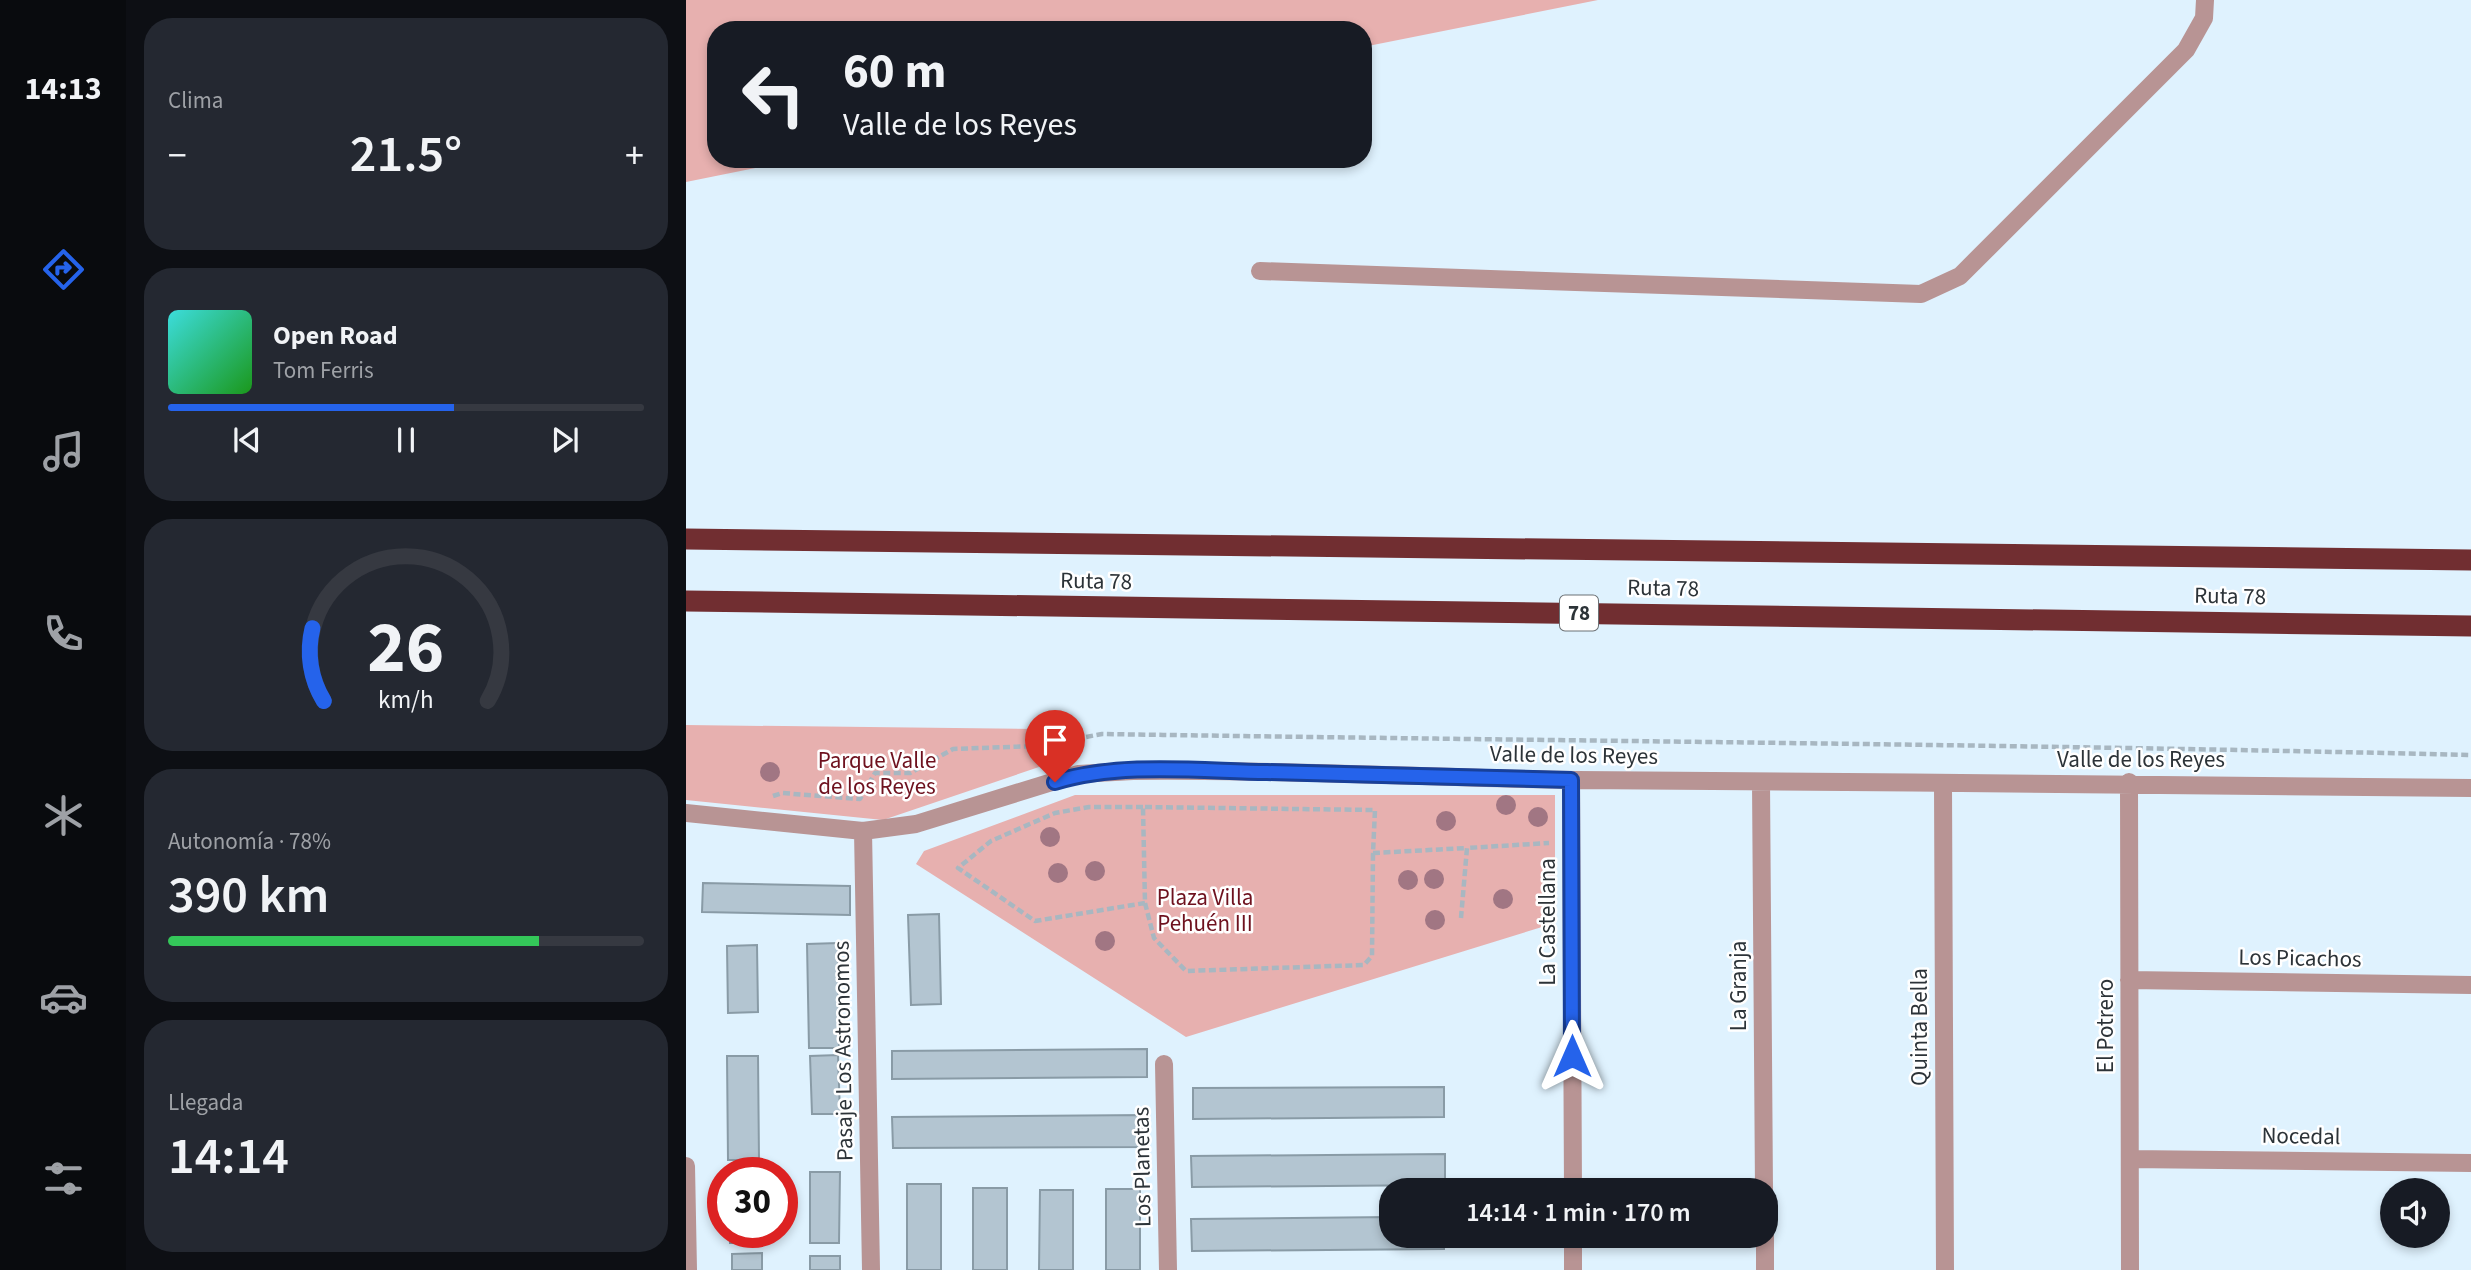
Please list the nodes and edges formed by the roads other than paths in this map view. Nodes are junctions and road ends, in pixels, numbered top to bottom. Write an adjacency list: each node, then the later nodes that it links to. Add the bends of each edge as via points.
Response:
1 (2205, 0): 2 (street, via 2204,18 2186,50 1960,275 1921,294)
2 (1260, 271)
3 (686, 540): 4 (highway, Ruta 78)
4 (2471, 560)
5 (686, 601): 6 (highway, Ruta 78 / 78)
6 (2471, 626)
7 (1571, 780): 8 (street, Valle de los Reyes); 13 (street, Valle de los Reyes, via 1106,772 1078,775 916,824); 20 (street, La Castellana)
8 (1761, 782): 10 (street, Valle de los Reyes); 21 (street, La Granja)
9 (2129, 782): 10 (street, Valle de los Reyes); 11 (street, Valle de los Reyes); 14 (street, El Potrero)
10 (1943, 784): 29 (street, Quinta Bella)
11 (2471, 788)
12 (686, 813): 13 (street, Valle de los Reyes)
13 (863, 831): 25 (street, Pasaje Los Astronomos)
14 (2129, 980): 15 (street, Los Picachos); 17 (street, El Potrero)
15 (2471, 985)
16 (1164, 1064): 26 (street, Los Planetas)
17 (2130, 1158): 18 (street, Nocedal); 30 (street, El Potrero)
18 (2471, 1163)
19 (686, 1166): 24 (street)
20 (1573, 1178)
21 (1764, 1178)
22 (1573, 1248): 27 (street)
23 (1765, 1248): 28 (street)
24 (688, 1270)
25 (871, 1270)
26 (1168, 1270)
27 (1573, 1270)
28 (1765, 1270)
29 (1945, 1270)
30 (2130, 1270)

